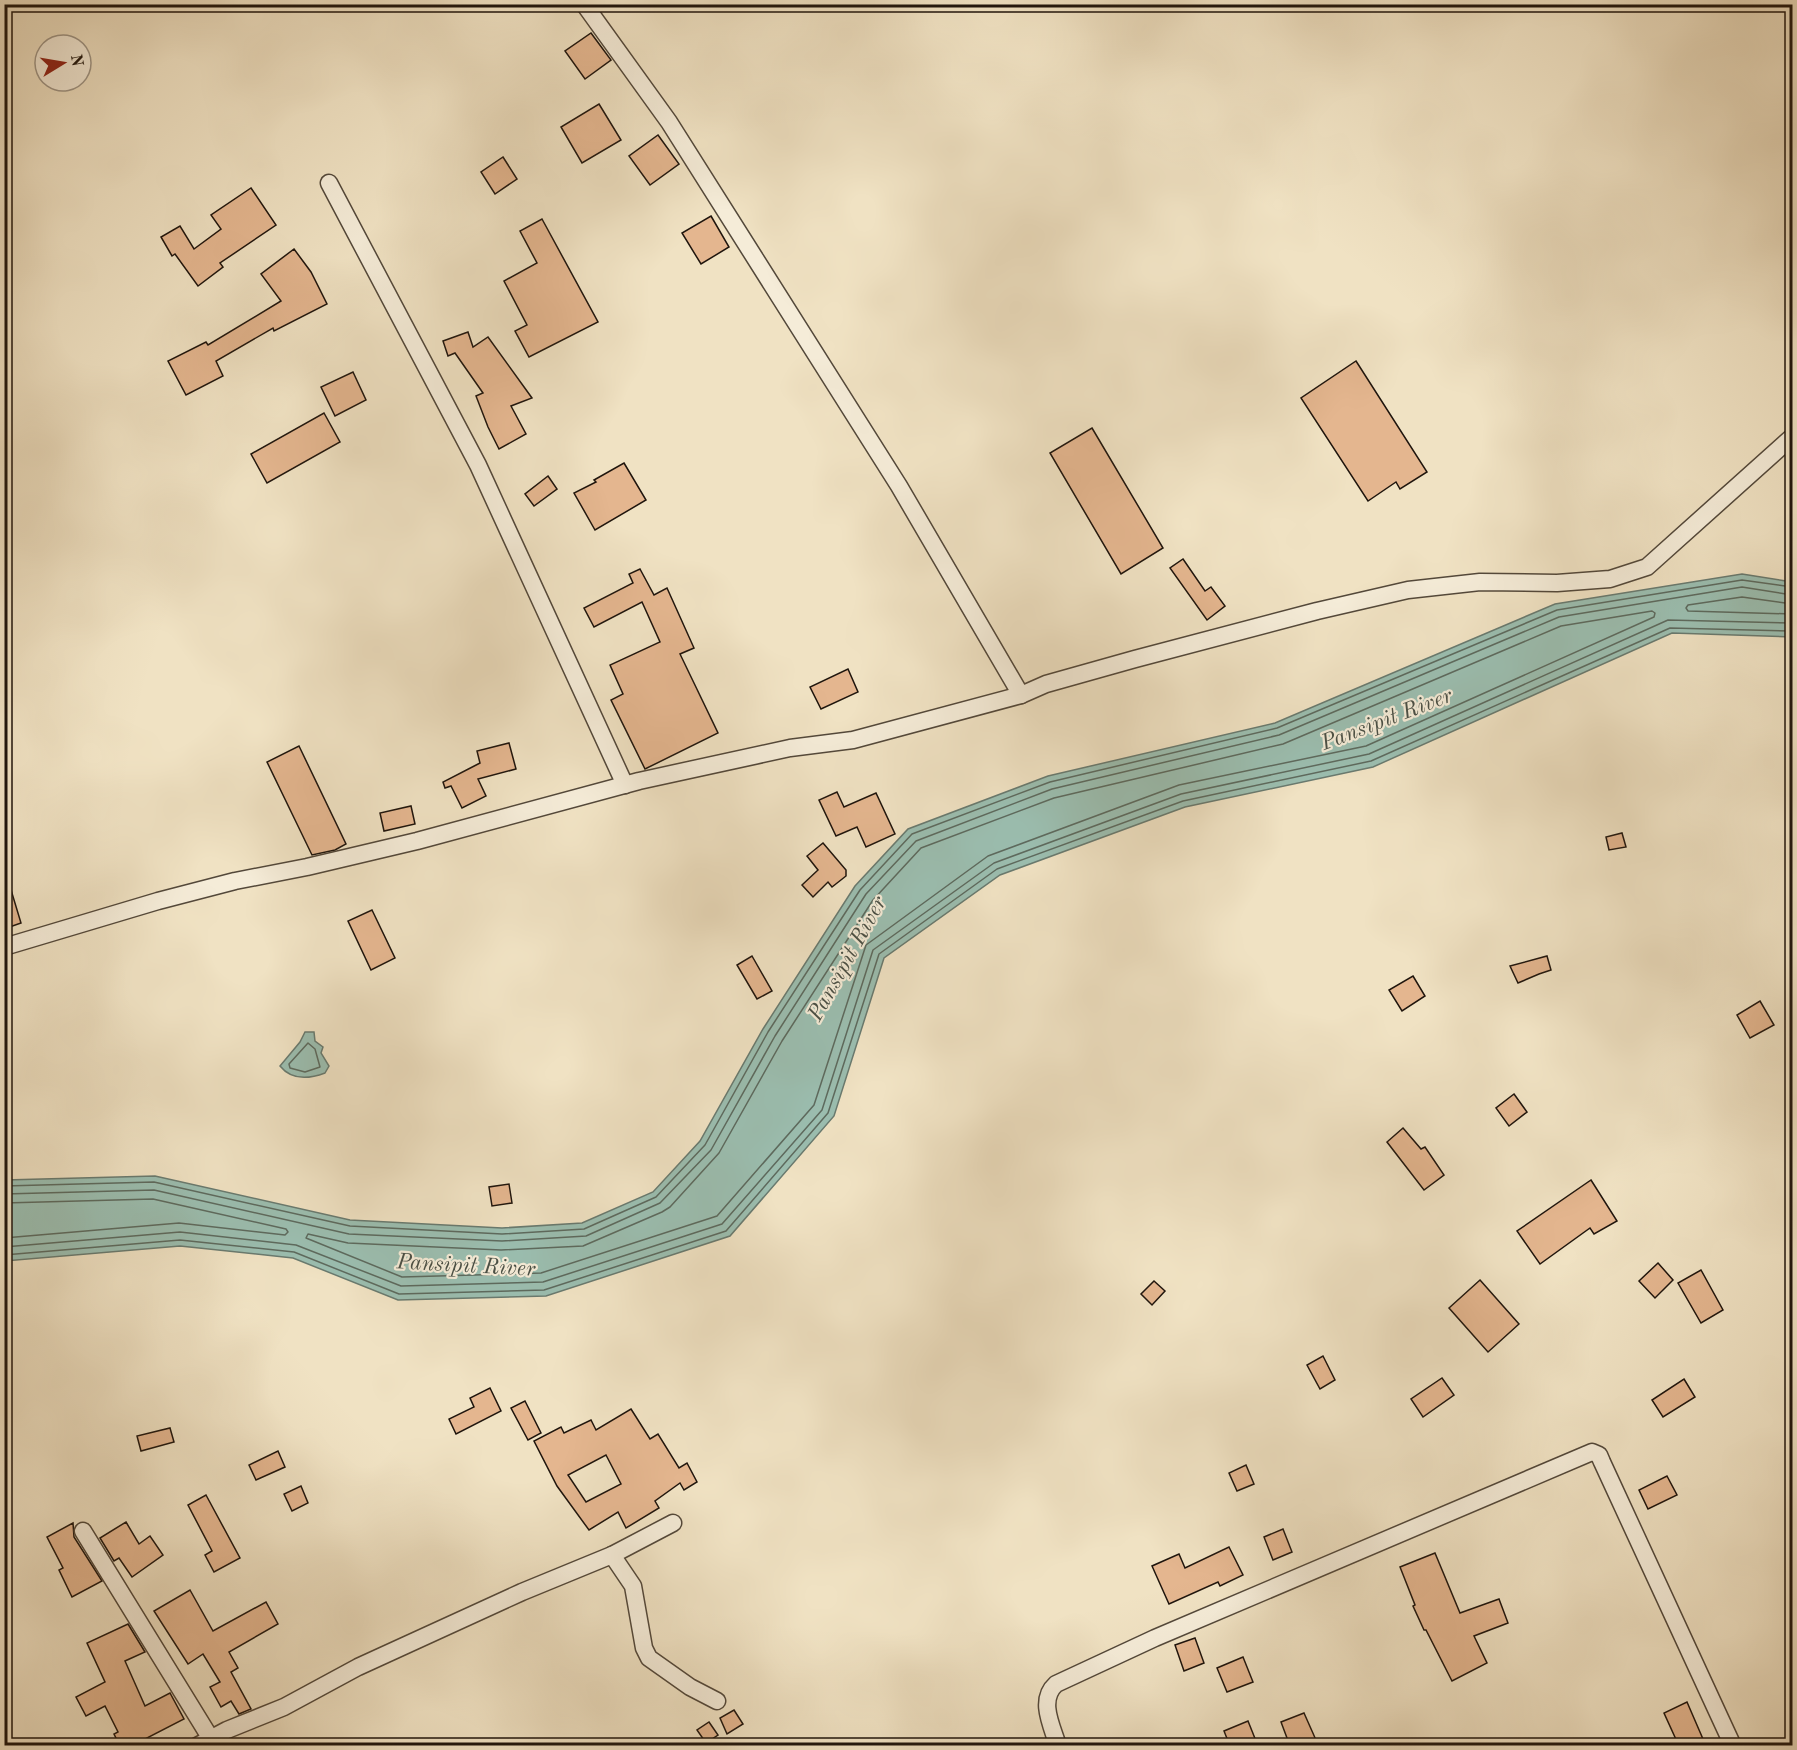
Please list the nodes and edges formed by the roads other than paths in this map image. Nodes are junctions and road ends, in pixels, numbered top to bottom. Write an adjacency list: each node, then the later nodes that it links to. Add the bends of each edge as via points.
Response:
1 (584, 4): 4 (street, via 669,122 899,486)
2 (329, 183): 5 (street, via 478,465)
3 (1792, 437): 4 (street, via 1647,567 1610,579 1480,582 1408,590 1135,659)
4 (1021, 694): 5 (street, via 853,740 790,748)
5 (626, 785): 6 (street, via 417,841 169,898)
6 (4, 947)
7 (673, 1523): 9 (street)
8 (83, 1531): 11 (street)
9 (612, 1555): 10 (street, via 633,1586 649,1658); 11 (street, via 358,1667 284,1707)
10 (717, 1701)
11 (204, 1742)
12 (1058, 1746): 13 (street, via 1046,1698 1056,1684 1592,1452 1599,1455)
13 (1733, 1746)

